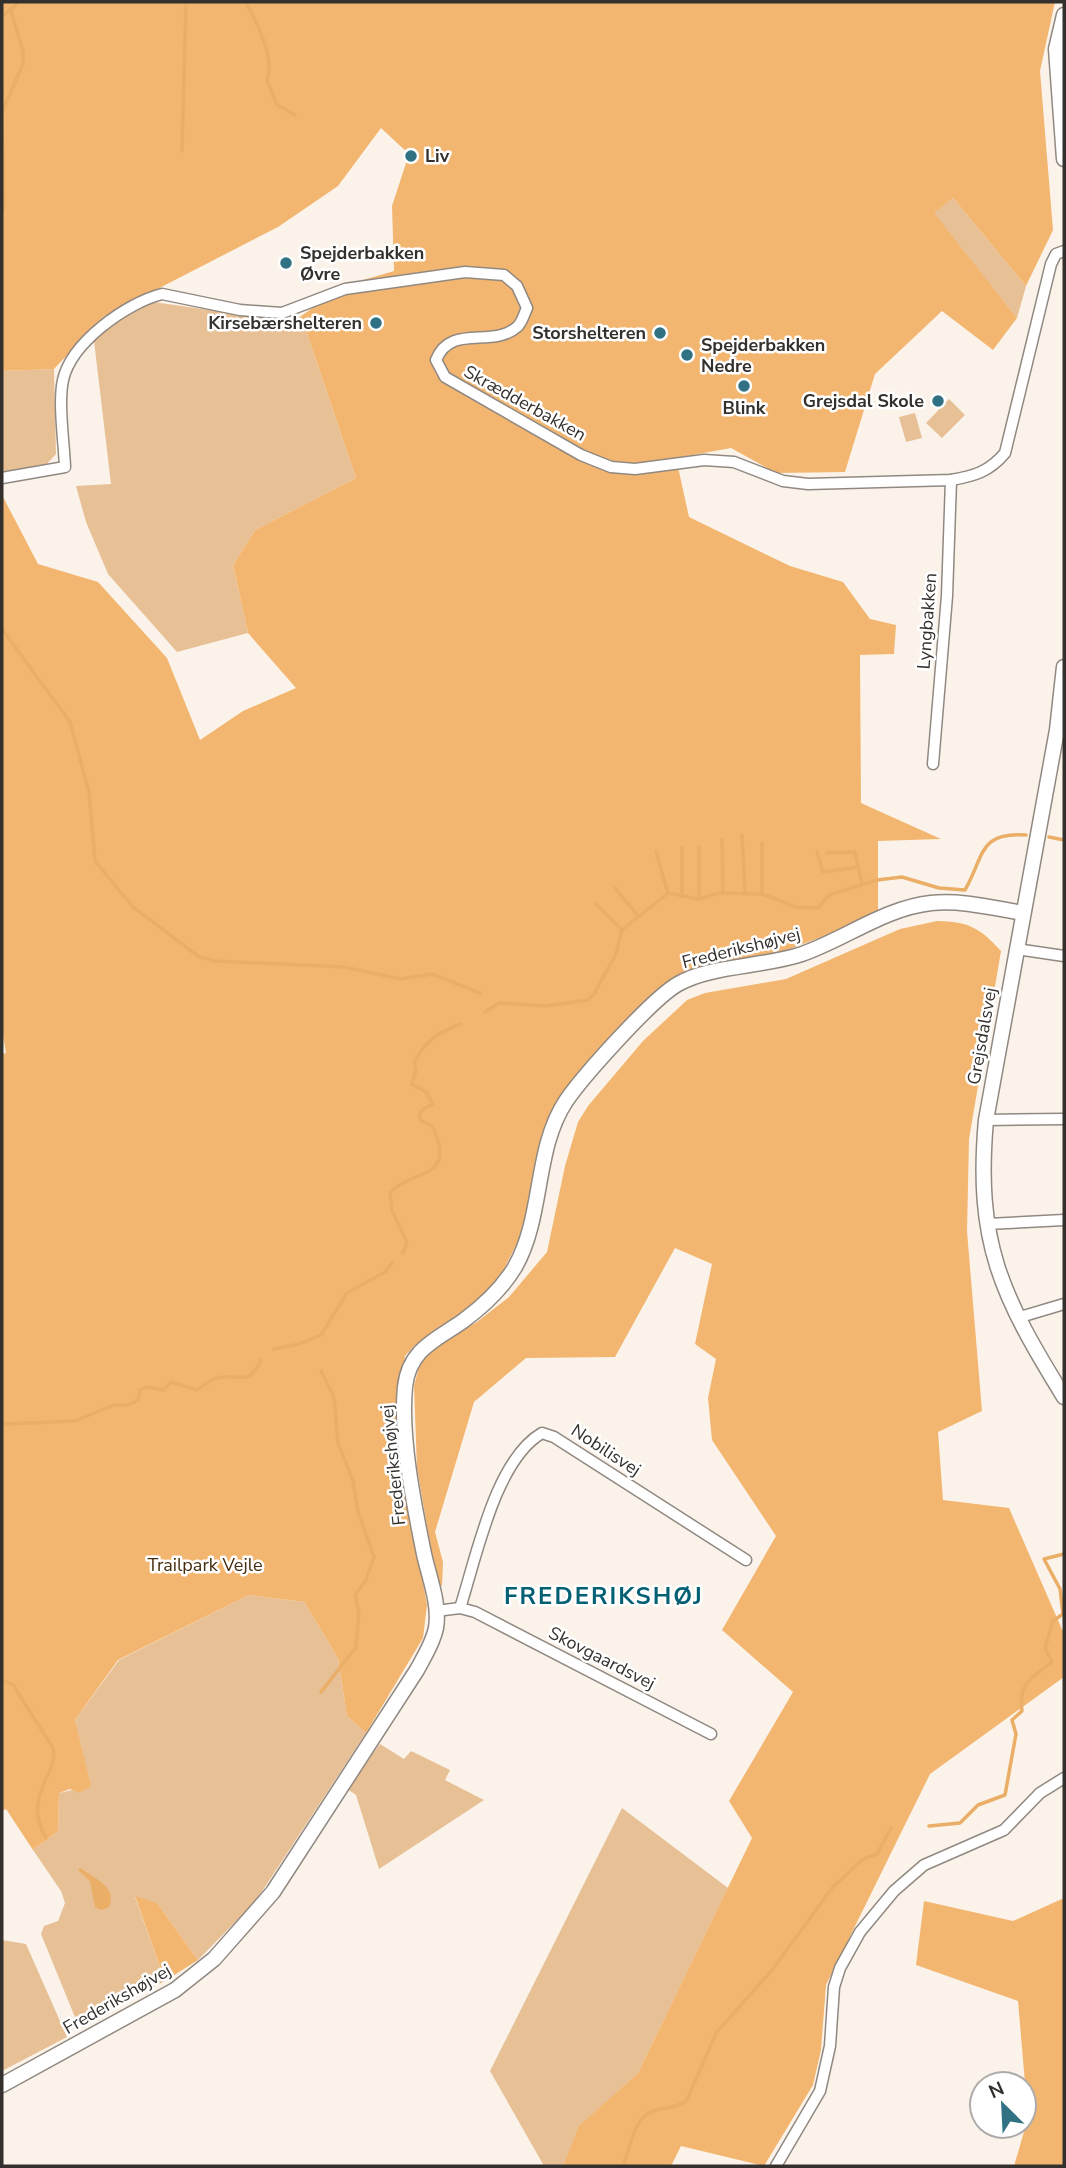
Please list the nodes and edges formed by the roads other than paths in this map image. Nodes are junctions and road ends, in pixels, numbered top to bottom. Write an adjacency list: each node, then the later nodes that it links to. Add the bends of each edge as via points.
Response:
1 (1064, 15): 2 (street, via 1056,59)
2 (1064, 159)
3 (1064, 251): 5 (street, Skrædderbakken, via 1056,254 1051,264 1004,453 992,468)
4 (2, 478): 5 (street, Skrædderbakken, via 65,467 62,382 70,360 112,318 150,297 162,294 240,310 282,313 345,289 465,272 504,275 517,286 527,308 519,327 505,334 456,339 442,347 436,360 439,370 444,377 602,464 622,469 704,460 734,462 783,481 808,484)
5 (951, 481): 7 (street, Lyngbakken)
6 (1064, 667): 8 (street, Grejsdalsvej)
7 (933, 764)
8 (1023, 913): 9 (street, Grejsdalsvej); 20 (street, Frederikshøjvej, via 967,903 929,903 802,954 679,983 657,1000 583,1081 554,1126 529,1235 514,1268 490,1298 431,1340 410,1365 405,1387 407,1453)
9 (1016, 949): 10 (street); 12 (street, Grejsdalsvej)
10 (1064, 956)
11 (1064, 1119): 12 (street)
12 (986, 1120): 14 (street, Grejsdalsvej, via 982,1168)
13 (1064, 1220): 14 (street)
14 (987, 1224): 16 (street, Grejsdalsvej, via 992,1257)
15 (1064, 1304): 16 (street)
16 (1017, 1318): 17 (street, Grejsdalsvej)
17 (1064, 1397)
18 (746, 1560): 19 (street, Nobilisvej, via 542,1433 518,1455 502,1481)
19 (460, 1608): 20 (street, Skovgaardsvej); 21 (street, Skovgaardsvej)
20 (436, 1611): 23 (street, Frederikshøjvej, via 430,1645 416,1670 274,1892 246,1926 175,1990)
21 (711, 1734)
22 (1064, 1778): 24 (street, via 1040,1793 1004,1830 924,1865 894,1891 860,1932 834,1987 828,2058 820,2091)
23 (2, 2085)
24 (776, 2166)

